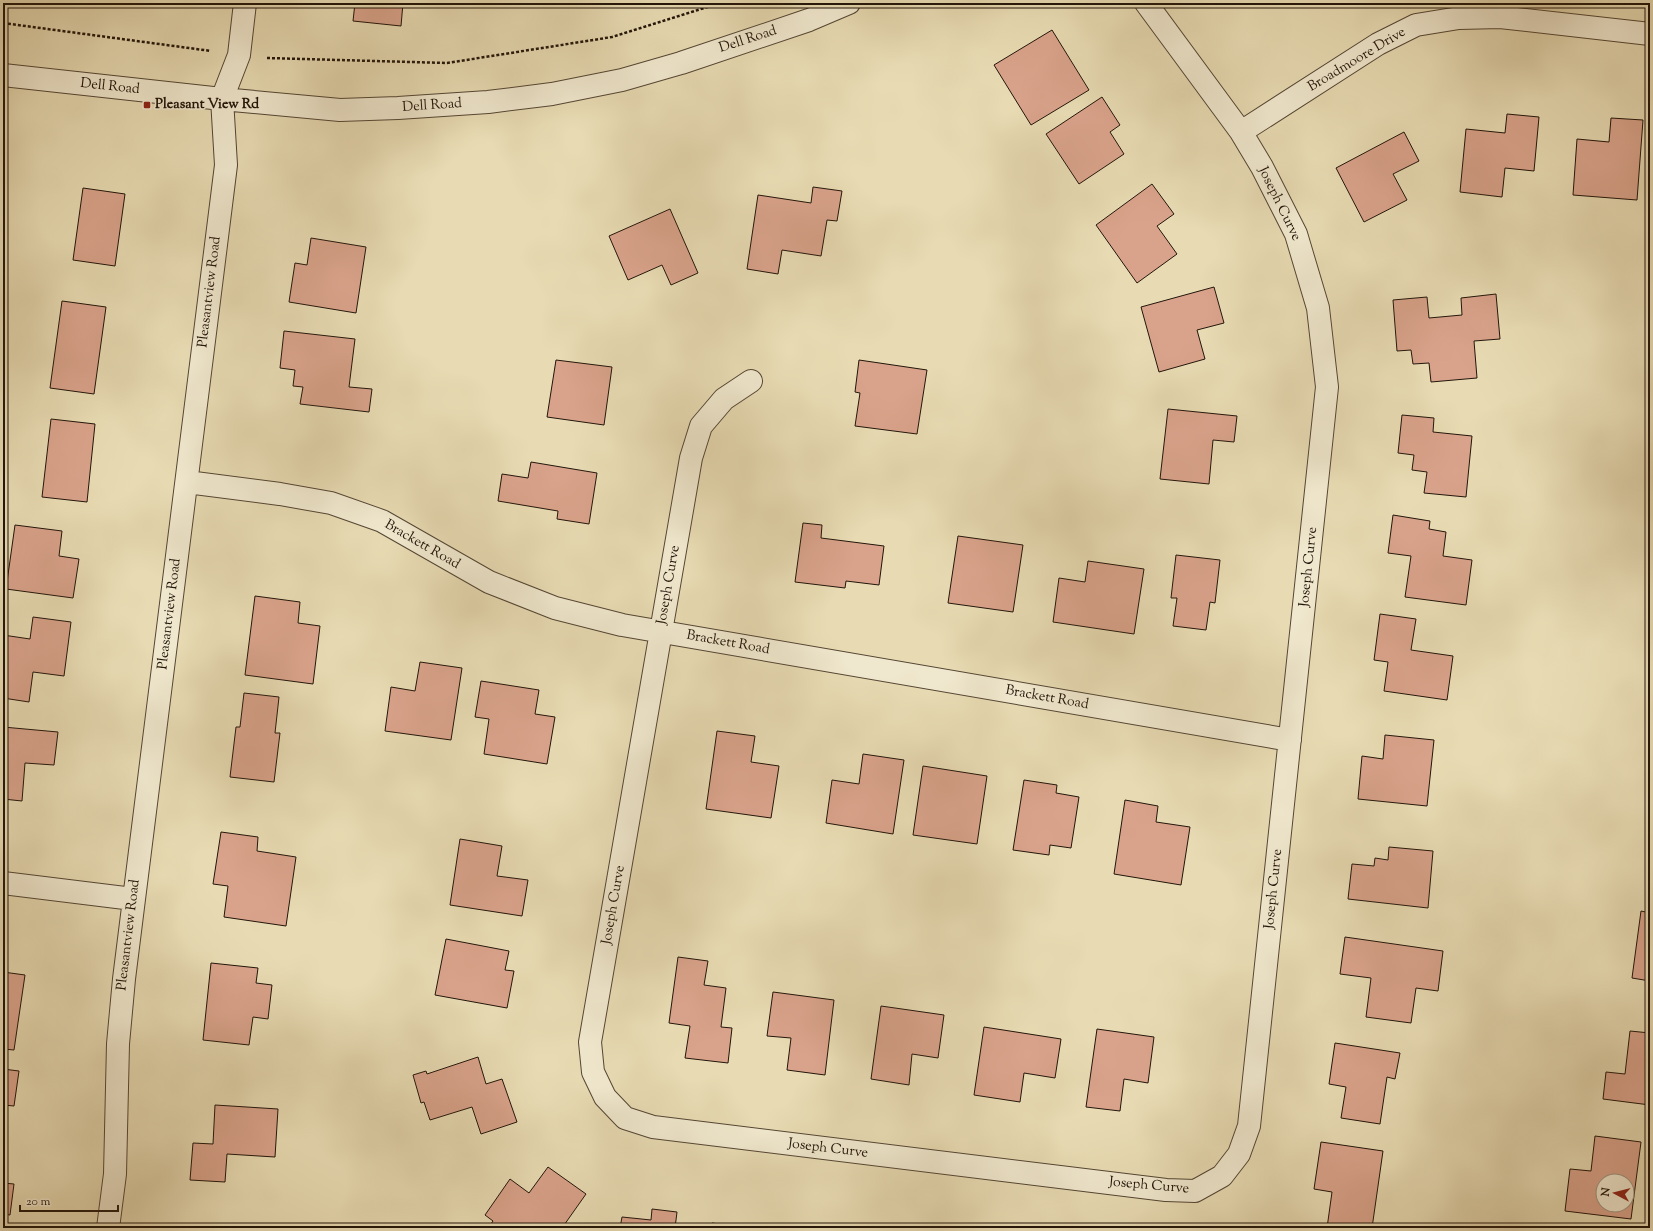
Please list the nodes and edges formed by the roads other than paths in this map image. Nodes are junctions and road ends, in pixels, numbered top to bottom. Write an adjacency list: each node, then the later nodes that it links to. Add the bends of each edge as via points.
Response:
1 (245, 3): 6 (street, Pleasantview Road, via 239,55)
2 (848, 3): 6 (street, Dell Road, via 810,20 681,63 622,80 552,94 488,102 340,110)
3 (1146, 3): 7 (street, Joseph Curve)
4 (1650, 34): 7 (street, Broadmoore Drive, via 1500,17 1459,18 1416,25 1378,44)
5 (3, 75): 6 (street, Dell Road)
6 (222, 99): 9 (street, Pleasantview Road, via 226,164)
7 (1241, 132): 11 (street, Joseph Curve, via 1296,234 1318,308 1327,387)
8 (751, 381): 10 (street, Joseph Curve, via 724,399 701,426 691,458)
9 (187, 482): 10 (street, Brackett Road, via 331,503 382,521 426,548 496,585 555,608); 13 (street, Pleasantview Road)
10 (661, 632): 11 (street, Brackett Road); 11 (street, Joseph Curve, via 590,1042 593,1072 605,1097 625,1118 653,1127 1166,1190 1195,1191 1222,1176 1239,1154 1249,1126)
11 (1290, 740)
12 (3, 883): 13 (street)
13 (134, 899): 14 (street, Pleasantview Road, via 118,1044 115,1174)
14 (108, 1228)

